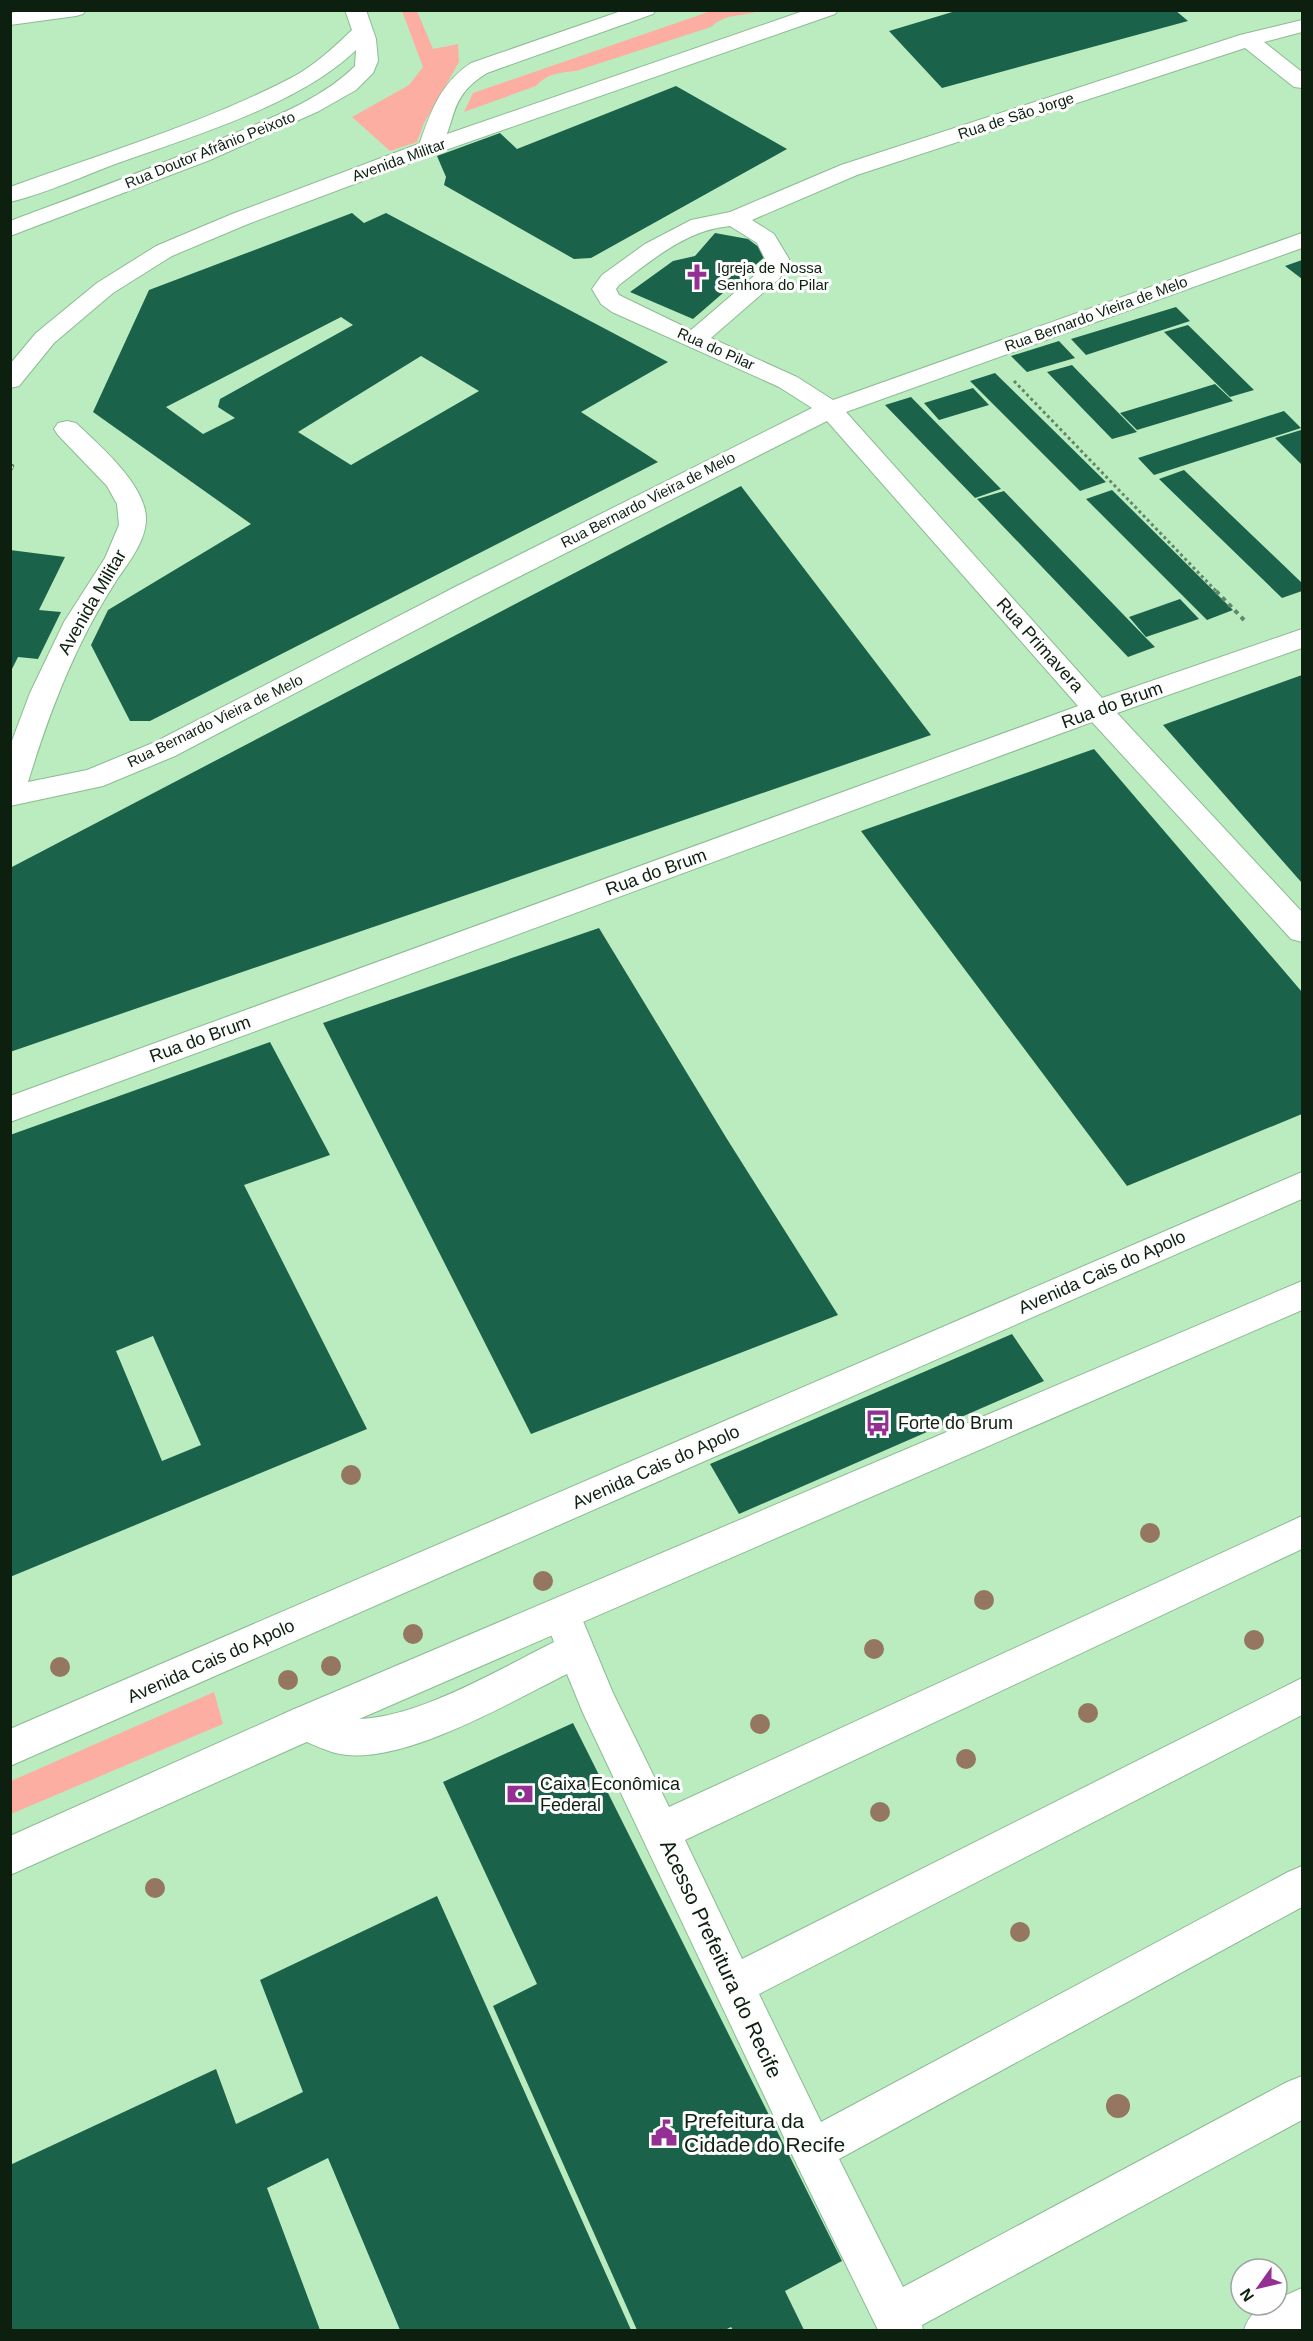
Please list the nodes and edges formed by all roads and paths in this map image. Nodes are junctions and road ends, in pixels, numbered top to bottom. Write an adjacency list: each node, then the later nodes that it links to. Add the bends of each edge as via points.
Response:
1 (76, 10): 5 (street)
2 (355, 10): 7 (street, Rua Doutor Afrânio Peixoto)
3 (646, 10): 10 (street, via 476,63 453,87)
4 (828, 10): 10 (street, Avenida Militar)
5 (10, 19)
6 (1302, 26): 8 (street, Rua de São Jorge)
7 (362, 32): 11 (street, Rua Doutor Afrânio Peixoto, via 335,58 300,82 208,123); 12 (street, Rua Doutor Afrânio Peixoto, via 368,53 365,69 352,83 321,103)
8 (1248, 40): 9 (street); 14 (street, Rua de São Jorge, via 849,170)
9 (1302, 82)
10 (429, 148): 20 (street, Avenida Militar, via 164,251 105,288 45,338)
11 (76, 171): 12 (street); 13 (street, Rua Doutor Afrânio Peixoto)
12 (103, 193): 15 (street, Rua Doutor Afrânio Peixoto)
13 (10, 195)
14 (734, 219): 17 (street, Rua de São Jorge, via 698,223 610,280); 18 (street, via 766,239 777,259 772,273)
15 (10, 229)
16 (1302, 240): 19 (street, Rua Bernardo Vieira de Melo)
17 (604, 289): 18 (street, Rua do Pilar, via 609,299 621,307)
18 (695, 339): 21 (street, Rua do Pilar, via 788,382)
19 (987, 353): 21 (street, Rua Bernardo Vieira de Melo); 24 (path)
20 (10, 381)
21 (830, 409): 25 (street, Rua Primavera); 26 (street, Rua Bernardo Vieira de Melo, via 165,749 93,779)
22 (67, 429): 26 (street, Avenida Militar, via 129,497 134,517 129,538 68,636 30,728)
23 (1302, 638): 24 (street, Rua do Brum)
24 (1271, 649): 25 (street, Rua do Brum)
25 (1097, 710): 27 (street, Rua Primavera); 28 (street, Rua do Brum)
26 (10, 794)
27 (1302, 931)
28 (10, 1109)
29 (1302, 1185): 36 (street, Avenida Cais do Apolo)
30 (1302, 1294): 32 (street)
31 (1302, 1532): 37 (street)
32 (562, 1614): 33 (street, Acesso Prefeitura do Recife); 35 (street)
33 (577, 1650): 35 (street, via 419,1724 370,1737 336,1735); 37 (street, Acesso Prefeitura do Recife)
34 (1302, 1696): 40 (street)
35 (306, 1723): 38 (street)
36 (10, 1748)
37 (660, 1831): 40 (street, Acesso Prefeitura do Recife)
38 (10, 1856)
39 (1302, 1886): 42 (street)
40 (734, 1985): 42 (street, Acesso Prefeitura do Recife)
41 (1302, 2097): 44 (street)
42 (812, 2150): 44 (street, Acesso Prefeitura do Recife)
43 (1302, 2310): 45 (street)
44 (898, 2323)
45 (1266, 2331)

